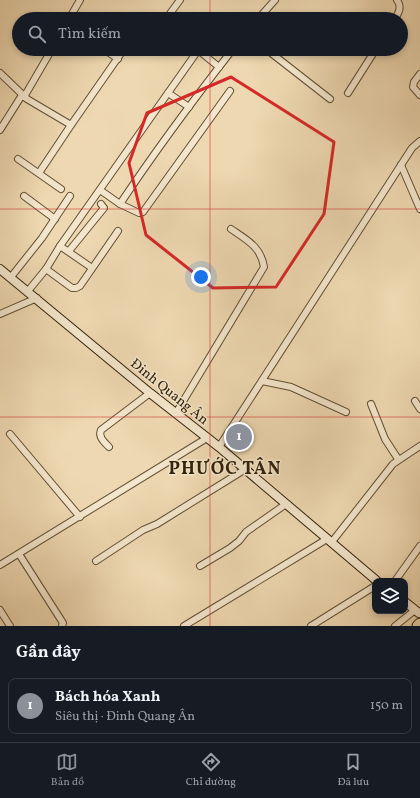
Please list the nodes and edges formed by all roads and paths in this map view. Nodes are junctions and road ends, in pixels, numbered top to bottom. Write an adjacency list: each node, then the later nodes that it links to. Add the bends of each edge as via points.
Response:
1 (80, 0): 5 (street)
2 (180, 0): 6 (street)
3 (274, 0): 7 (street)
4 (397, 0): 8 (street, via 400,4)
5 (73, 12)
6 (171, 12)
7 (264, 12)
8 (398, 12)
9 (48, 56): 24 (street)
10 (115, 56): 16 (street)
11 (194, 56): 21 (street)
12 (205, 56): 17 (street)
13 (228, 56): 17 (street)
14 (275, 56): 25 (street)
15 (372, 56): 22 (street)
16 (118, 58): 27 (street)
17 (219, 67): 26 (street)
18 (0, 73): 24 (street)
19 (420, 74): 23 (street, via 413,87)
20 (230, 91): 38 (street, via 145,210 140,213)
21 (168, 92): 26 (street); 34 (street)
22 (348, 93)
23 (420, 95)
24 (23, 96): 27 (street); 28 (street)
25 (330, 99)
26 (189, 107): 38 (street)
27 (72, 125): 32 (street)
28 (0, 130)
29 (420, 141): 31 (street)
30 (18, 159): 32 (street)
31 (401, 165): 39 (street); 52 (street)
32 (39, 173): 33 (street)
33 (61, 189)
34 (100, 190): 38 (street); 43 (street)
35 (24, 196): 40 (street)
36 (70, 196): 40 (street)
37 (101, 204): 44 (street, via 104,208)
38 (120, 204)
39 (420, 209)
40 (55, 219): 48 (street)
41 (231, 228): 58 (street, via 256,248 263,258 264,267)
42 (118, 231): 45 (street)
43 (60, 246): 44 (street); 47 (street)
44 (69, 251): 45 (street)
45 (92, 268): 47 (street, via 76,288 72,288)
46 (0, 269): 48 (street, Đinh Quang Ân)
47 (46, 269): 49 (street)
48 (10, 277): 49 (street, Đinh Quang Ân)
49 (28, 291): 50 (street, Đinh Quang Ân)
50 (37, 298): 51 (street); 53 (street, Đinh Quang Ân)
51 (0, 314)
52 (262, 381): 57 (street, via 291,387); 63 (street)
53 (150, 393): 58 (street, Đinh Quang Ân); 62 (street, via 101,430 100,437)
54 (416, 401): 56 (street)
55 (372, 404): 64 (street, via 385,439)
56 (420, 409)
57 (346, 412)
58 (176, 413): 60 (street, Đinh Quang Ân)
59 (10, 434): 67 (street)
60 (207, 438): 63 (street, Đinh Quang Ân); 67 (street)
61 (420, 446): 64 (street)
62 (109, 447)
63 (219, 447): 65 (street, Đinh Quang Ân)
64 (398, 459): 68 (street)
65 (244, 470): 66 (street, Đinh Quang Ân); 71 (street)
66 (286, 504): 68 (street, Đinh Quang Ân); 73 (street, via 246,532 230,548)
67 (80, 517): 70 (street)
68 (329, 541): 74 (street, Đinh Quang Ân); 82 (street)
69 (420, 546): 75 (street)
70 (19, 554): 72 (street); 81 (street)
71 (96, 561)
72 (0, 566)
73 (200, 566)
74 (374, 578)
75 (397, 578)
76 (372, 588): 83 (street)
77 (408, 604): 79 (street)
78 (0, 610): 80 (street)
79 (417, 612): 84 (street)
80 (10, 626)
81 (62, 626)
82 (184, 626)
83 (311, 626)
84 (395, 626)

